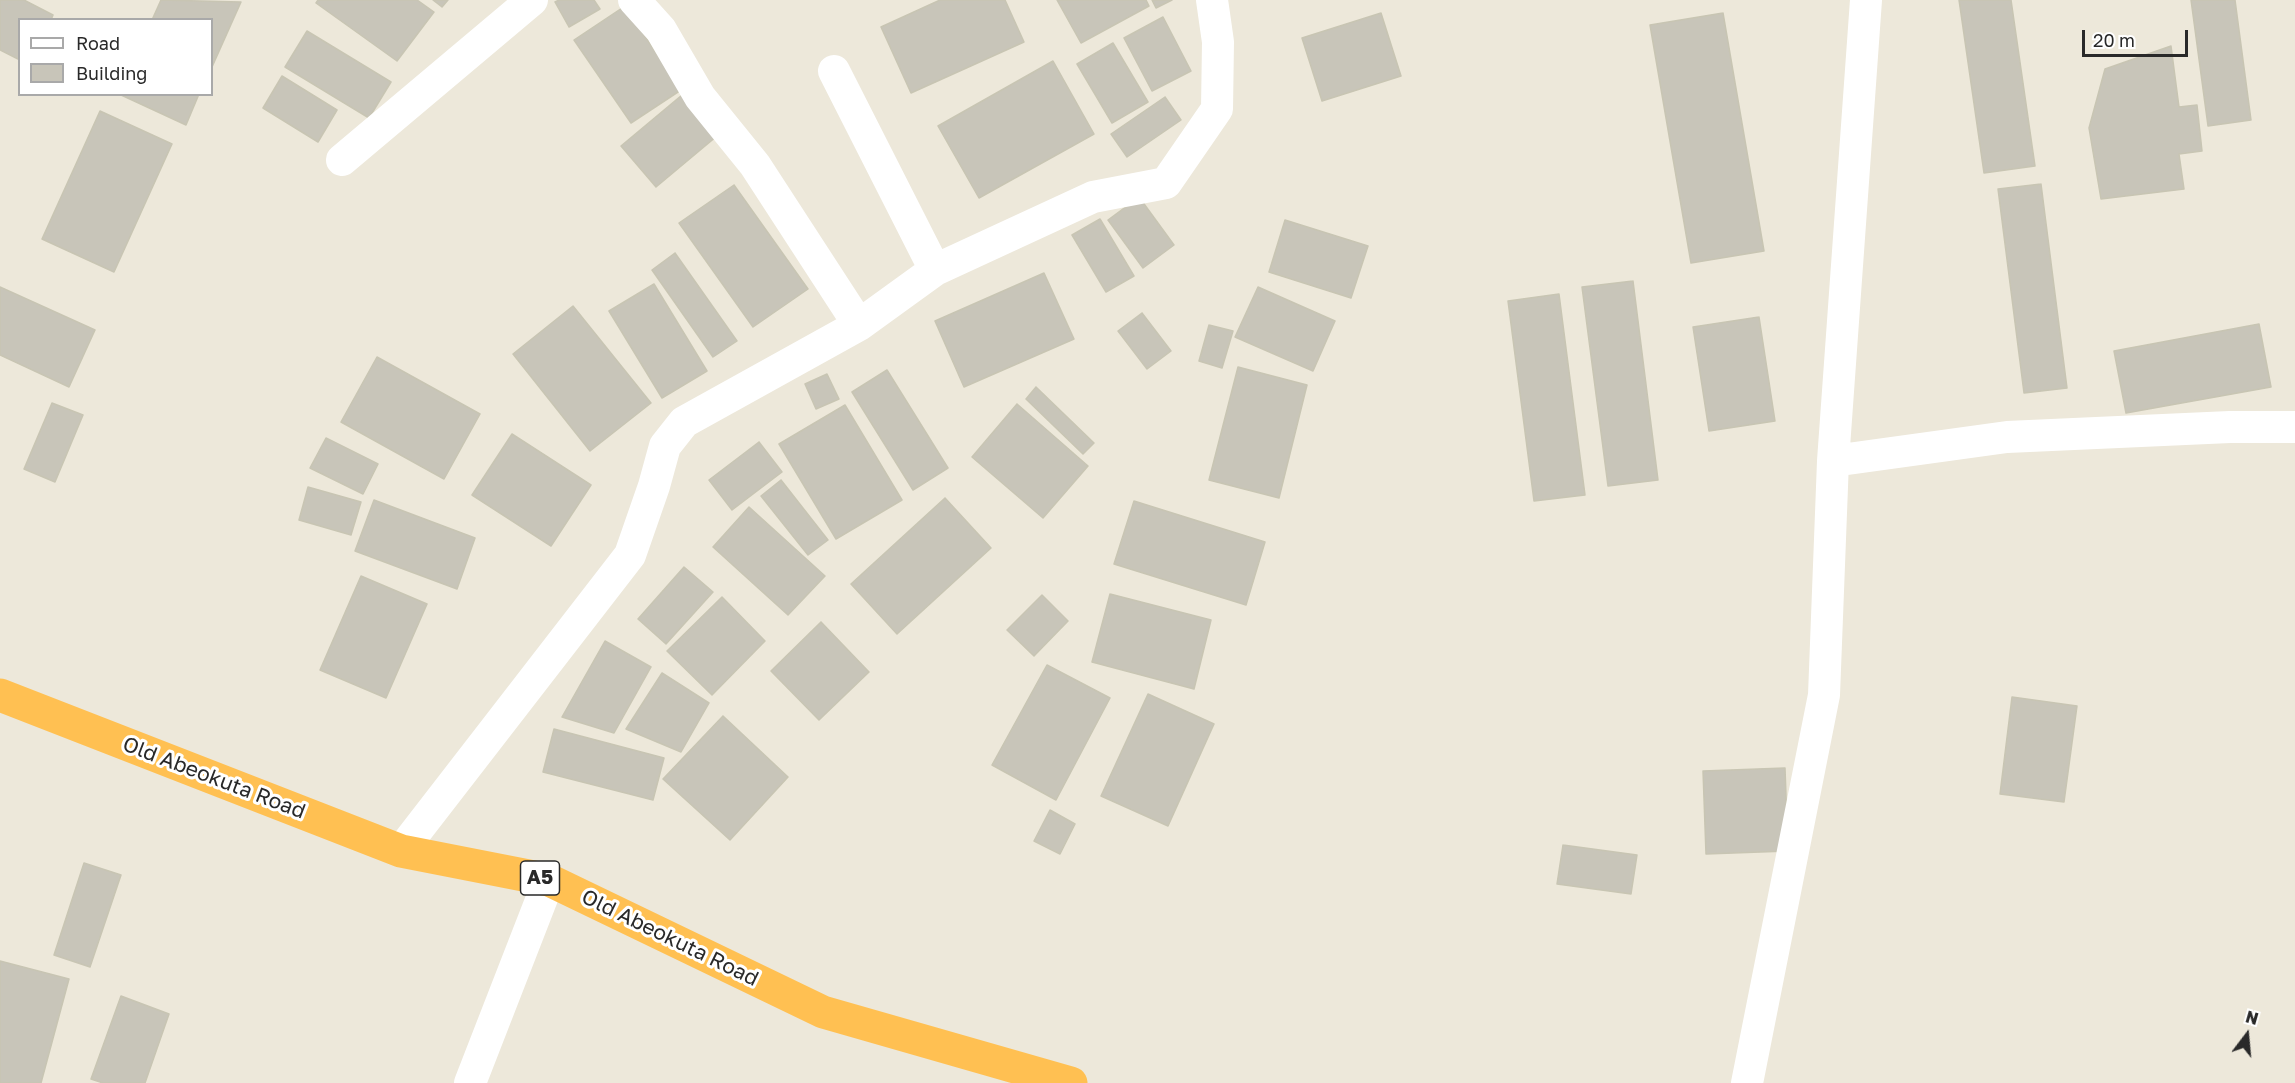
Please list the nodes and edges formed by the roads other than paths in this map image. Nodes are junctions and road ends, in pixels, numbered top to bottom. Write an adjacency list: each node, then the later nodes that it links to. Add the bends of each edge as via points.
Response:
1 (532, 0): 6 (street)
2 (634, 0): 8 (street, via 661,30 700,97 755,165)
3 (1212, 0): 7 (street, via 1218,42 1217,109 1166,183 1093,197)
4 (1866, 0): 10 (street)
5 (834, 71): 7 (street)
6 (342, 160)
7 (935, 270): 8 (street)
8 (859, 325): 12 (street, via 684,422 664,446 630,555)
9 (2295, 427): 10 (street, via 2007,437)
10 (1833, 461): 16 (street, via 1824,695)
11 (0, 695): 12 (highway, Old Abeokuta Road / A5)
12 (401, 851): 13 (highway, Old Abeokuta Road / A5)
13 (549, 880): 14 (street); 15 (highway, Old Abeokuta Road / A5, via 823,1012)
14 (470, 1083)
15 (1071, 1083)
16 (1747, 1083)

